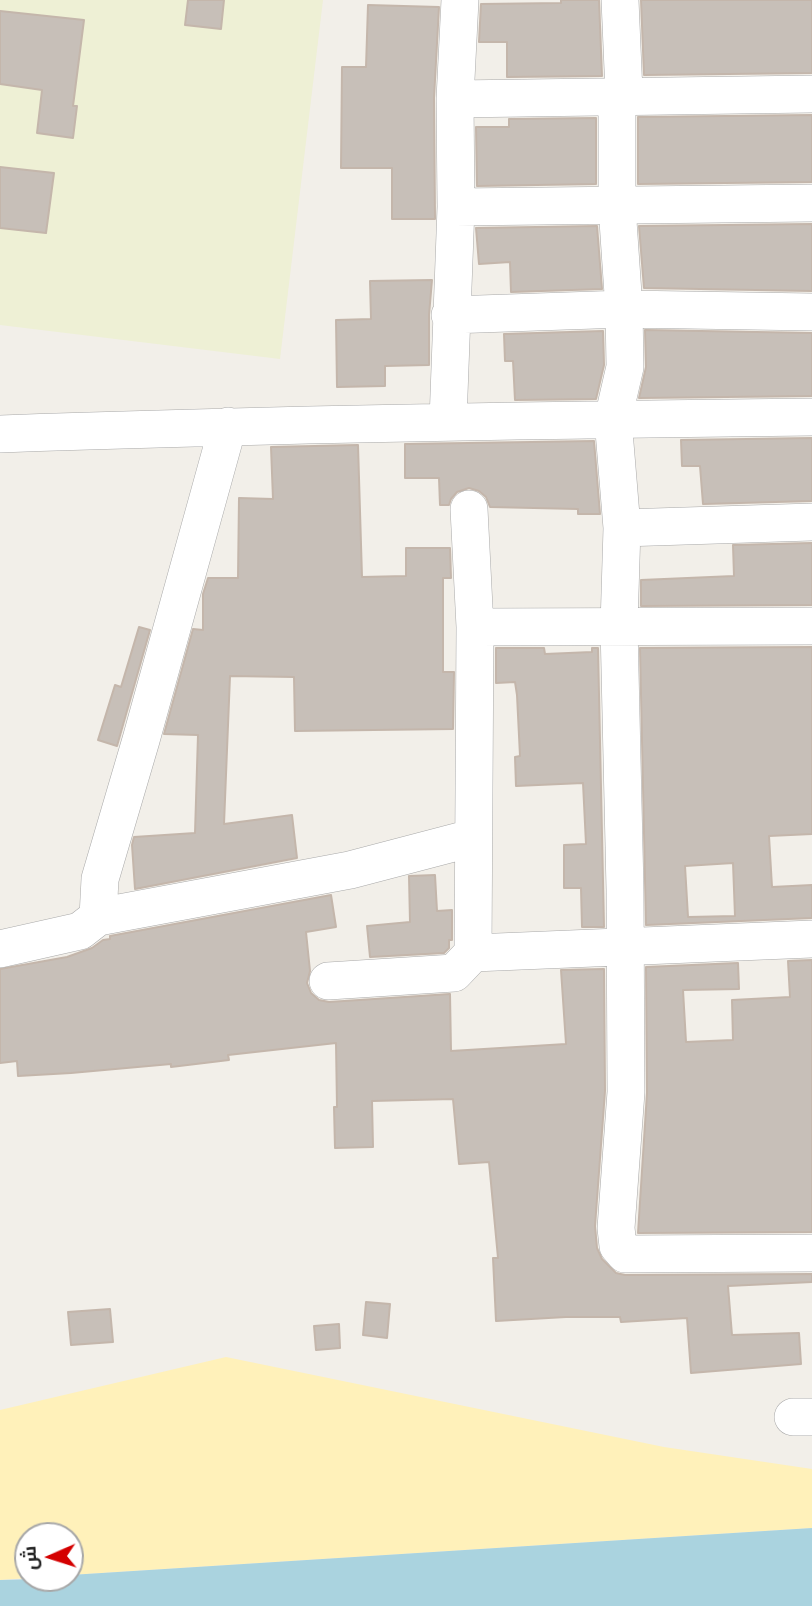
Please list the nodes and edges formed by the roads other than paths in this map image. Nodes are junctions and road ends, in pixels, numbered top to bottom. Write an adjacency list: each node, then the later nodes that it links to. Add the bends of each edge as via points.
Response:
1 (460, 0): 5 (street)
2 (620, 0): 4 (street, via 624,93)
3 (812, 94): 4 (street)
4 (617, 96): 5 (street); 7 (street)
5 (455, 99): 8 (street)
6 (812, 203): 7 (street)
7 (617, 206): 8 (street); 9 (street)
8 (456, 207): 11 (street)
9 (624, 309): 10 (street); 11 (street); 13 (street, via 625,367)
10 (812, 312)
11 (450, 316): 14 (street)
12 (812, 417): 13 (street)
13 (614, 419): 14 (street); 19 (street)
14 (449, 421): 15 (street)
15 (228, 426): 16 (street); 24 (street, via 100,879)
16 (0, 434)
17 (469, 509): 22 (street)
18 (812, 522): 19 (street)
19 (622, 528): 20 (street)
20 (618, 626): 21 (street); 22 (street); 26 (street)
21 (812, 626)
22 (475, 627): 23 (street)
23 (472, 838): 24 (street, via 350,870); 28 (street)
24 (98, 917): 27 (street, via 79,931)
25 (812, 939): 26 (street)
26 (624, 946): 28 (street); 30 (street, via 626,1092 616,1228 620,1251 657,1255)
27 (0, 949)
28 (473, 953): 29 (street, via 454,973)
29 (328, 981)
30 (812, 1253)

